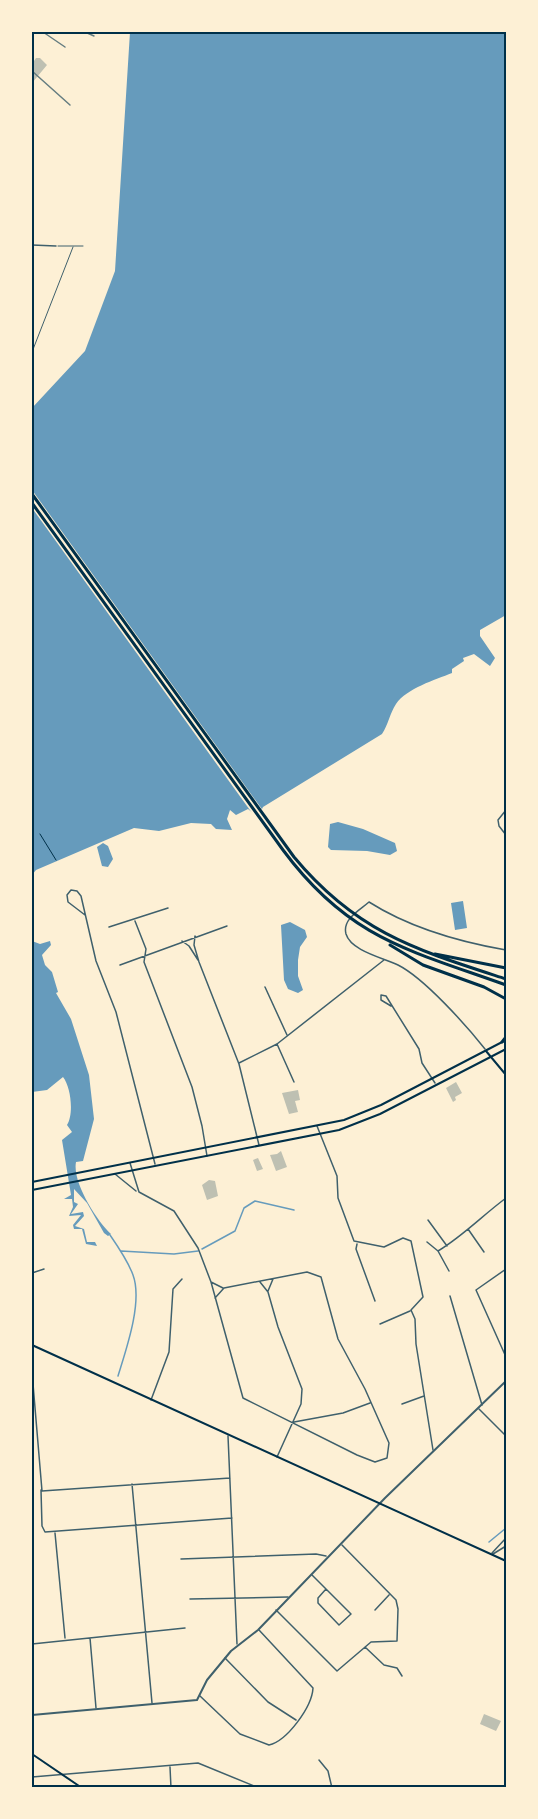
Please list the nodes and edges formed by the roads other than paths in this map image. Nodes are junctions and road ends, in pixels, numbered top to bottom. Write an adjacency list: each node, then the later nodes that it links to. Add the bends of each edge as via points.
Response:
1 (32, 245): 2 (street)
2 (56, 246): 4 (lane)
3 (83, 246): 4 (lane)
4 (73, 247): 5 (lane)
5 (32, 352)
6 (32, 494): 19 (highway, via 294,856 330,896 365,923)
7 (32, 503): 16 (highway, via 292,862 326,899)
8 (507, 810): 9 (street, via 498,820)
9 (507, 835)
10 (168, 908): 12 (street)
11 (84, 915): 11 (street, via 68,902 71,890 79,893); 47 (street, via 96,961 116,1012)
12 (135, 921): 14 (street); 20 (street, via 146,949)
13 (227, 926): 15 (street)
14 (109, 927)
15 (195, 936): 17 (street); 22 (street)
16 (379, 937): 26 (highway, via 423,958); 28 (highway, via 423,965)
17 (181, 941): 20 (street); 22 (street)
18 (507, 950): 21 (street, via 401,920 369,902 351,916 346,934 356,945)
19 (423, 952): 24 (highway); 25 (highway)
20 (144, 955): 23 (street); 45 (street, via 195,1097)
21 (384, 959): 30 (street); 34 (street, via 417,978)
22 (199, 962): 36 (street)
23 (120, 965)
24 (507, 968)
25 (507, 979)
26 (507, 985)
27 (266, 987): 30 (street)
28 (507, 999)
29 (391, 1006): 38 (street, via 419,1049)
30 (286, 1035): 32 (street)
31 (505, 1040): 34 (main road)
32 (277, 1044): 36 (street); 39 (street)
33 (507, 1049): 35 (main road)
34 (486, 1051): 35 (main road); 38 (main road)
35 (490, 1057): 37 (main road); 40 (main road)
36 (238, 1064): 43 (street)
37 (507, 1075)
38 (432, 1079): 40 (street); 41 (main road, via 367,1112)
39 (294, 1082)
40 (436, 1085): 42 (main road, via 371,1119)
41 (317, 1126): 42 (street); 43 (main road)
42 (320, 1134): 44 (main road); 59 (street, via 337,1176 338,1198)
43 (258, 1138): 44 (street); 45 (main road)
44 (259, 1146): 46 (main road)
45 (206, 1148): 46 (street); 47 (main road)
46 (207, 1155): 49 (main road)
47 (153, 1158): 48 (main road); 49 (street)
48 (130, 1162): 50 (street); 52 (main road)
49 (155, 1166): 50 (main road)
50 (131, 1170): 51 (main road); 54 (street)
51 (114, 1174): 53 (main road); 54 (street)
52 (32, 1182)
53 (32, 1190)
54 (138, 1192): 70 (street, via 164,1204 180,1218 198,1248)
55 (507, 1198): 57 (street)
56 (428, 1220): 60 (street)
57 (468, 1228): 60 (street); 62 (street)
58 (427, 1242): 61 (street)
59 (357, 1244): 75 (street); 76 (street, via 384,1247 403,1238 411,1240 423,1300)
60 (447, 1246): 61 (street)
61 (438, 1251): 65 (street)
62 (484, 1252)
63 (44, 1269): 66 (street)
64 (507, 1269): 79 (street, via 476,1290)
65 (449, 1271)
66 (32, 1273)
67 (273, 1278): 69 (street); 72 (street); 84 (street, via 307,1272 323,1280 338,1339)
68 (182, 1279): 83 (street, via 173,1289 169,1352)
69 (259, 1281): 71 (street); 72 (street)
70 (211, 1282): 71 (street); 74 (street)
71 (224, 1288): 74 (street)
72 (268, 1292): 88 (street, via 302,1389)
73 (450, 1296): 86 (street)
74 (215, 1298): 88 (street, via 241,1394 248,1402)
75 (375, 1301)
76 (411, 1310): 77 (street); 82 (street)
77 (380, 1323)
78 (32, 1345): 83 (main road)
79 (507, 1357)
80 (32, 1372): 95 (street)
81 (507, 1381): 86 (street)
82 (424, 1396): 85 (street); 91 (street)
83 (152, 1400): 89 (main road)
84 (371, 1403): 88 (street, via 343,1413); 88 (street, via 389,1443 386,1460 375,1462 357,1455)
85 (402, 1404)
86 (482, 1405): 87 (street)
87 (478, 1409): 90 (street); 91 (street)
88 (293, 1422): 92 (street)
89 (228, 1435): 92 (main road); 93 (street)
90 (507, 1436)
91 (433, 1451): 96 (street)
92 (277, 1457): 96 (main road)
93 (230, 1478): 94 (street); 97 (street)
94 (132, 1483): 95 (street); 98 (street)
95 (42, 1489): 99 (street, via 43,1529)
96 (380, 1503): 101 (street); 103 (main road)
97 (232, 1518): 98 (street); 104 (street)
98 (137, 1525): 99 (street); 118 (street)
99 (55, 1532): 120 (street)
100 (507, 1538): 103 (street)
101 (341, 1545): 105 (street); 110 (street)
102 (507, 1546): 103 (street)
103 (492, 1554): 107 (main road)
104 (234, 1557): 105 (street); 106 (street); 111 (street)
105 (328, 1557): 108 (street)
106 (181, 1559)
107 (507, 1561)
108 (311, 1574): 109 (street); 112 (street)
109 (327, 1589): 109 (street, via 351,1614 339,1624 318,1603)
110 (390, 1594): 115 (street); 123 (street, via 398,1606 398,1639)
111 (236, 1596): 112 (street); 113 (street); 122 (street)
112 (288, 1597): 114 (street)
113 (190, 1599)
114 (276, 1610): 117 (street); 123 (street, via 335,1670 341,1670)
115 (375, 1610)
116 (185, 1628): 118 (street)
117 (258, 1630): 122 (street); 130 (street, via 313,1688)
118 (146, 1631): 119 (street); 127 (street)
119 (90, 1637): 120 (street); 128 (street)
120 (65, 1640): 121 (street)
121 (32, 1644)
122 (237, 1646): 124 (street)
123 (365, 1646): 125 (street, via 384,1665 397,1668)
124 (225, 1658): 126 (street); 130 (street, via 268,1702)
125 (402, 1676)
126 (200, 1696): 127 (street, via 193,1702); 130 (street, via 240,1734 264,1744 276,1742)
127 (152, 1705): 128 (street)
128 (97, 1710): 129 (street)
129 (32, 1715)
130 (297, 1720)
131 (32, 1754): 134 (main road)
132 (319, 1760): 139 (street, via 328,1771)
133 (170, 1766): 134 (street); 137 (street); 138 (street, via 198,1763)
134 (63, 1775): 135 (street); 136 (main road)
135 (32, 1777)
136 (82, 1788)
137 (171, 1788)
138 (259, 1788)
139 (332, 1788)

